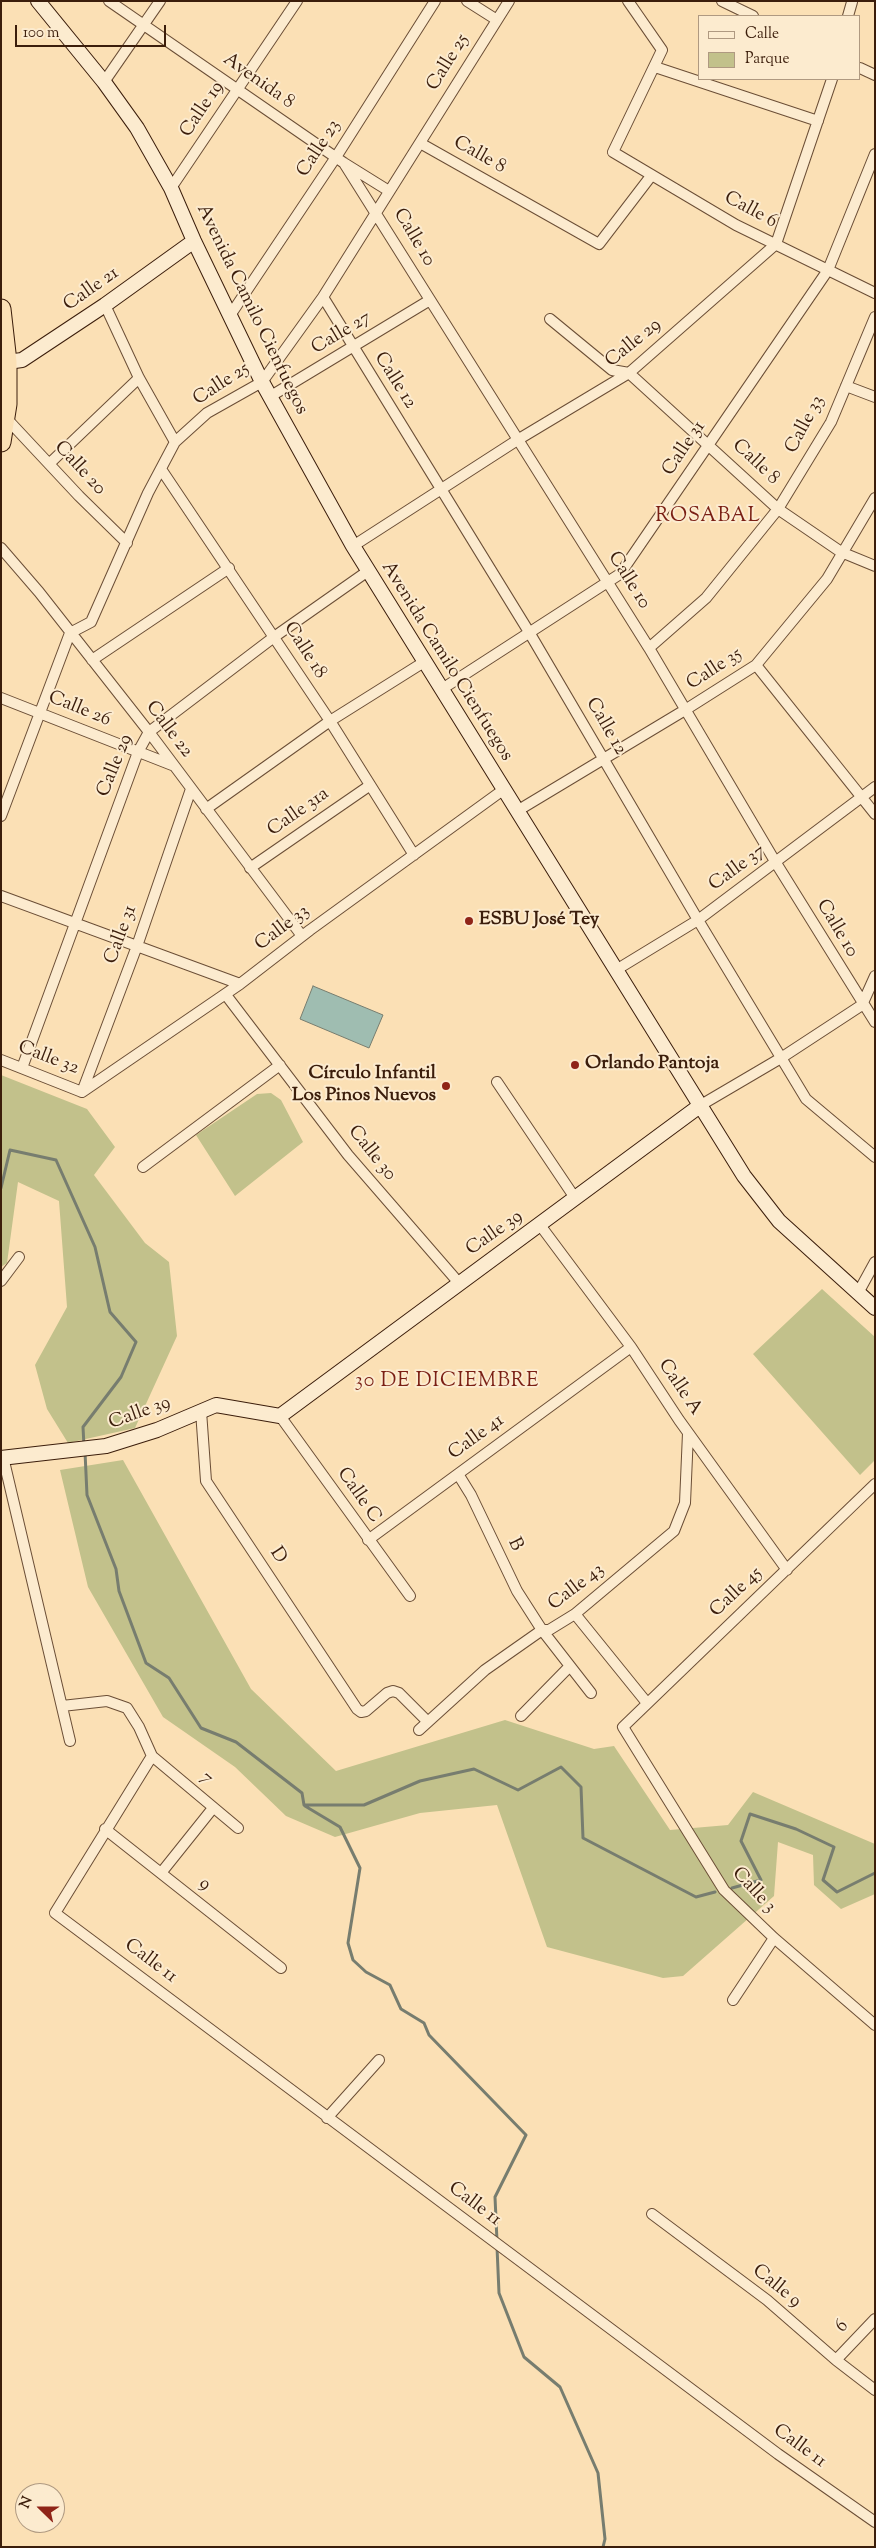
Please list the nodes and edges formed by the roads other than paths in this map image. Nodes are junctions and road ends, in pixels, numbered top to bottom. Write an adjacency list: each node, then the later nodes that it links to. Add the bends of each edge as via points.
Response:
1 (38, 1): 19 (main road, Avenida Camilo Cienfuegos)
2 (109, 1): 14 (street, Avenida 8)
3 (160, 1): 14 (street)
4 (297, 1): 20 (street, Calle 19)
5 (434, 1): 24 (street, Calle 23)
6 (467, 1): 13 (street)
7 (509, 1): 13 (street, Calle 25)
8 (628, 1): 15 (street, via 662,50)
9 (722, 1): 11 (street)
10 (852, 2): 12 (street)
11 (751, 15)
12 (848, 15)
13 (497, 20): 22 (street, Calle 25)
14 (144, 24): 19 (street); 20 (street, Avenida 8)
15 (656, 67): 21 (street); 25 (street, Calle 6, via 613,152)
16 (861, 68): 17 (street)
17 (875, 75)
18 (832, 80): 21 (street, Calle 29)
19 (104, 82): 26 (main road, Avenida Camilo Cienfuegos, via 137,128)
20 (238, 90): 24 (street, Avenida 8); 26 (street, Calle 19)
21 (818, 121): 30 (street, Calle 29)
22 (420, 144): 25 (street, Calle 8, via 599,244); 27 (street, Calle 25)
23 (875, 154): 31 (street, Calle 31)
24 (340, 160): 27 (street, Avenida 8); 28 (street, Calle 10); 36 (street, Calle 23)
25 (650, 176): 30 (street, Calle 6)
26 (171, 188): 29 (main road, Avenida Camilo Cienfuegos)
27 (389, 191): 28 (street, Calle 25)
28 (377, 212): 33 (street, Calle 25); 34 (street, Calle 10)
29 (194, 241): 35 (main road, Calle 21); 36 (main road, Avenida Camilo Cienfuegos)
30 (776, 244): 31 (street, Calle 6); 42 (street, Calle 29)
31 (828, 270): 32 (street, Calle 6); 52 (street, Calle 31)
32 (875, 293)
33 (323, 297): 40 (street, Calle 12); 44 (street, Calle 25)
34 (430, 300): 40 (street, Calle 27); 49 (street, Calle 10)
35 (105, 305): 41 (main road, Calle 21, via 22,360); 43 (street)
36 (231, 314): 44 (main road, Avenida Camilo Cienfuegos)
37 (2, 317): 41 (highway)
38 (550, 318): 42 (street, Calle 8, via 612,370)
39 (875, 318): 45 (street, Calle 33)
40 (353, 348): 46 (street, Calle 27); 55 (street, Calle 12)
41 (7, 362): 48 (highway)
42 (629, 373): 49 (street, Calle 29); 52 (street, Calle 8)
43 (139, 378): 51 (street); 53 (street)
44 (262, 382): 46 (main road, Avenida Camilo Cienfuegos); 51 (street, Calle 25, via 208,413)
45 (846, 386): 47 (street); 57 (street, Calle 33, via 831,422)
46 (271, 396): 59 (main road, Avenida Camilo Cienfuegos)
47 (875, 397)
48 (5, 407): 50 (highway); 53 (street, Calle 20)
49 (519, 439): 55 (street, Calle 29); 65 (street, Calle 10)
50 (1, 442)
51 (175, 442): 54 (street, Calle 25)
52 (710, 445): 57 (street, Calle 8); 65 (street, Calle 31, via 620,574)
53 (50, 463): 58 (street, Calle 20)
54 (161, 468): 58 (street, Calle 25); 63 (street, Calle 18)
55 (441, 491): 59 (street, Calle 29); 66 (street, Calle 12)
56 (875, 498): 61 (street, Calle 35)
57 (778, 509): 61 (street, Calle 8); 69 (street, Calle 33, via 706,598)
58 (127, 543): 67 (street, Calle 25, via 91,622)
59 (353, 546): 64 (main road, Avenida Camilo Cienfuegos)
60 (1, 548): 67 (street, Calle 22)
61 (841, 552): 62 (street, Calle 8); 72 (street, Calle 35, via 827,579)
62 (875, 566)
63 (229, 568): 68 (street, Calle 18); 70 (street)
64 (368, 572): 68 (street, Calle 29); 71 (main road, Avenida Camilo Cienfuegos)
65 (607, 582): 66 (street, Calle 31); 69 (street, Calle 10)
66 (529, 632): 73 (street, Calle 31); 80 (street, Calle 12)
67 (70, 633): 70 (street, Calle 22); 76 (street)
68 (274, 637): 77 (street, Calle 18); 78 (street, Calle 29)
69 (649, 648): 75 (street, Calle 10)
70 (92, 660): 78 (street, Calle 22)
71 (424, 662): 73 (main road, Avenida Camilo Cienfuegos); 77 (street)
72 (756, 665): 75 (street, Calle 35); 86 (street)
73 (442, 689): 85 (main road, Avenida Camilo Cienfuegos)
74 (1, 698): 76 (street, Calle 26)
75 (685, 710): 80 (street, Calle 35); 92 (street, Calle 10)
76 (39, 713): 79 (street, Calle 26); 90 (street)
77 (330, 721): 82 (street, Calle 18); 87 (street)
78 (149, 732): 79 (street, Calle 29); 81 (street, Calle 22)
79 (138, 752): 81 (street, Calle 26); 96 (street, Calle 29)
80 (604, 760): 88 (street, Calle 35); 95 (street, Calle 12)
81 (172, 765): 84 (street, Calle 22)
82 (369, 786): 91 (street, Calle 18); 93 (street, Calle 31a)
83 (875, 787): 86 (street, Calle 37)
84 (190, 789): 87 (street, Calle 22); 98 (street, Calle 31)
85 (503, 790): 88 (main road, Avenida Camilo Cienfuegos); 91 (street, Calle 33)
86 (862, 797): 89 (street); 92 (street, Calle 37)
87 (206, 809): 93 (street, Calle 22)
88 (517, 810): 99 (main road, Avenida Camilo Cienfuegos)
89 (875, 814)
90 (1, 816)
91 (414, 855): 97 (street, Calle 33)
92 (776, 863): 95 (street, Calle 37); 103 (street, Calle 10)
93 (250, 868): 97 (street, Calle 22)
94 (1, 896): 96 (street)
95 (698, 920): 99 (street, Calle 37); 105 (street, Calle 12)
96 (74, 923): 98 (street); 108 (street, Calle 29)
97 (302, 936): 101 (street, Calle 33)
98 (137, 946): 101 (street); 110 (street, Calle 31)
99 (616, 970): 111 (main road, Avenida Camilo Cienfuegos)
100 (875, 976): 103 (street)
101 (240, 984): 102 (street, Calle 33)
102 (226, 995): 107 (street, Calle 30); 110 (street, Calle 33)
103 (862, 1005): 104 (street, Calle 10); 105 (street, Calle 39)
104 (875, 1022)
105 (780, 1058): 111 (street, Calle 39); 112 (street, Calle 12, via 806,1100)
106 (1, 1060): 108 (street, Calle 32)
107 (280, 1065): 113 (street); 119 (street, Calle 30, via 348,1155)
108 (22, 1068): 110 (street, Calle 32)
109 (497, 1082): 114 (street)
110 (82, 1092)
111 (700, 1106): 114 (main road, Calle 39); 120 (main road, Avenida Camilo Cienfuegos, via 744,1176 779,1221)
112 (875, 1157)
113 (143, 1167)
114 (575, 1198): 115 (main road, Calle 39)
115 (540, 1225): 119 (main road, Calle 39); 122 (street, Calle A)
116 (19, 1257): 118 (street)
117 (875, 1262): 120 (street)
118 (1, 1281)
119 (459, 1283): 124 (main road, Calle 39)
120 (858, 1293): 121 (main road, Avenida Camilo Cienfuegos)
121 (875, 1308)
122 (631, 1347): 125 (street, Calle A); 127 (street, Calle 41)
123 (201, 1411): 124 (main road, Calle 39, via 216,1405); 126 (main road, Calle 39, via 157,1430 106,1446); 139 (street, D, via 206,1480 357,1709 366,1711 392,1691 399,1693)
124 (280, 1416): 129 (street, Calle C)
125 (688, 1433): 130 (street, Calle A); 132 (street, Calle 43, via 685,1503 674,1531)
126 (2, 1457): 137 (street)
127 (458, 1474): 129 (street, Calle 41); 133 (street, B, via 517,1591)
128 (875, 1484): 130 (street, Calle 45)
129 (368, 1540): 131 (street, Calle C)
130 (788, 1570): 136 (street, Calle 45)
131 (410, 1596)
132 (575, 1614): 133 (street, Calle 43, via 549,1630); 136 (street)
133 (542, 1630): 134 (street, B); 139 (street, Calle 43, via 485,1670)
134 (569, 1667): 135 (street, B); 138 (street)
135 (591, 1693)
136 (647, 1703): 140 (street, Calle 45)
137 (62, 1706): 142 (street); 143 (street, via 106,1701 127,1708)
138 (520, 1716)
139 (428, 1722): 141 (street, Calle 43)
140 (623, 1726): 148 (street, Calle 3, via 724,1890)
141 (419, 1730)
142 (70, 1741)
143 (152, 1756): 144 (street, 7); 146 (street)
144 (213, 1808): 145 (street, 7); 147 (street)
145 (238, 1828)
146 (105, 1829): 147 (street, 9); 153 (street, Calle 11, via 55,1913)
147 (161, 1873): 149 (street, 9)
148 (774, 1938): 150 (street); 151 (street, Calle 3)
149 (281, 1968)
150 (733, 2000)
151 (875, 2025)
152 (378, 2060): 153 (street)
153 (327, 2118): 158 (street, Calle 11, via 778,2454)
154 (652, 2214): 156 (street, Calle 9, via 767,2300)
155 (875, 2319): 156 (street, 6)
156 (836, 2360): 157 (street, Calle 9)
157 (875, 2390)
158 (875, 2522)

